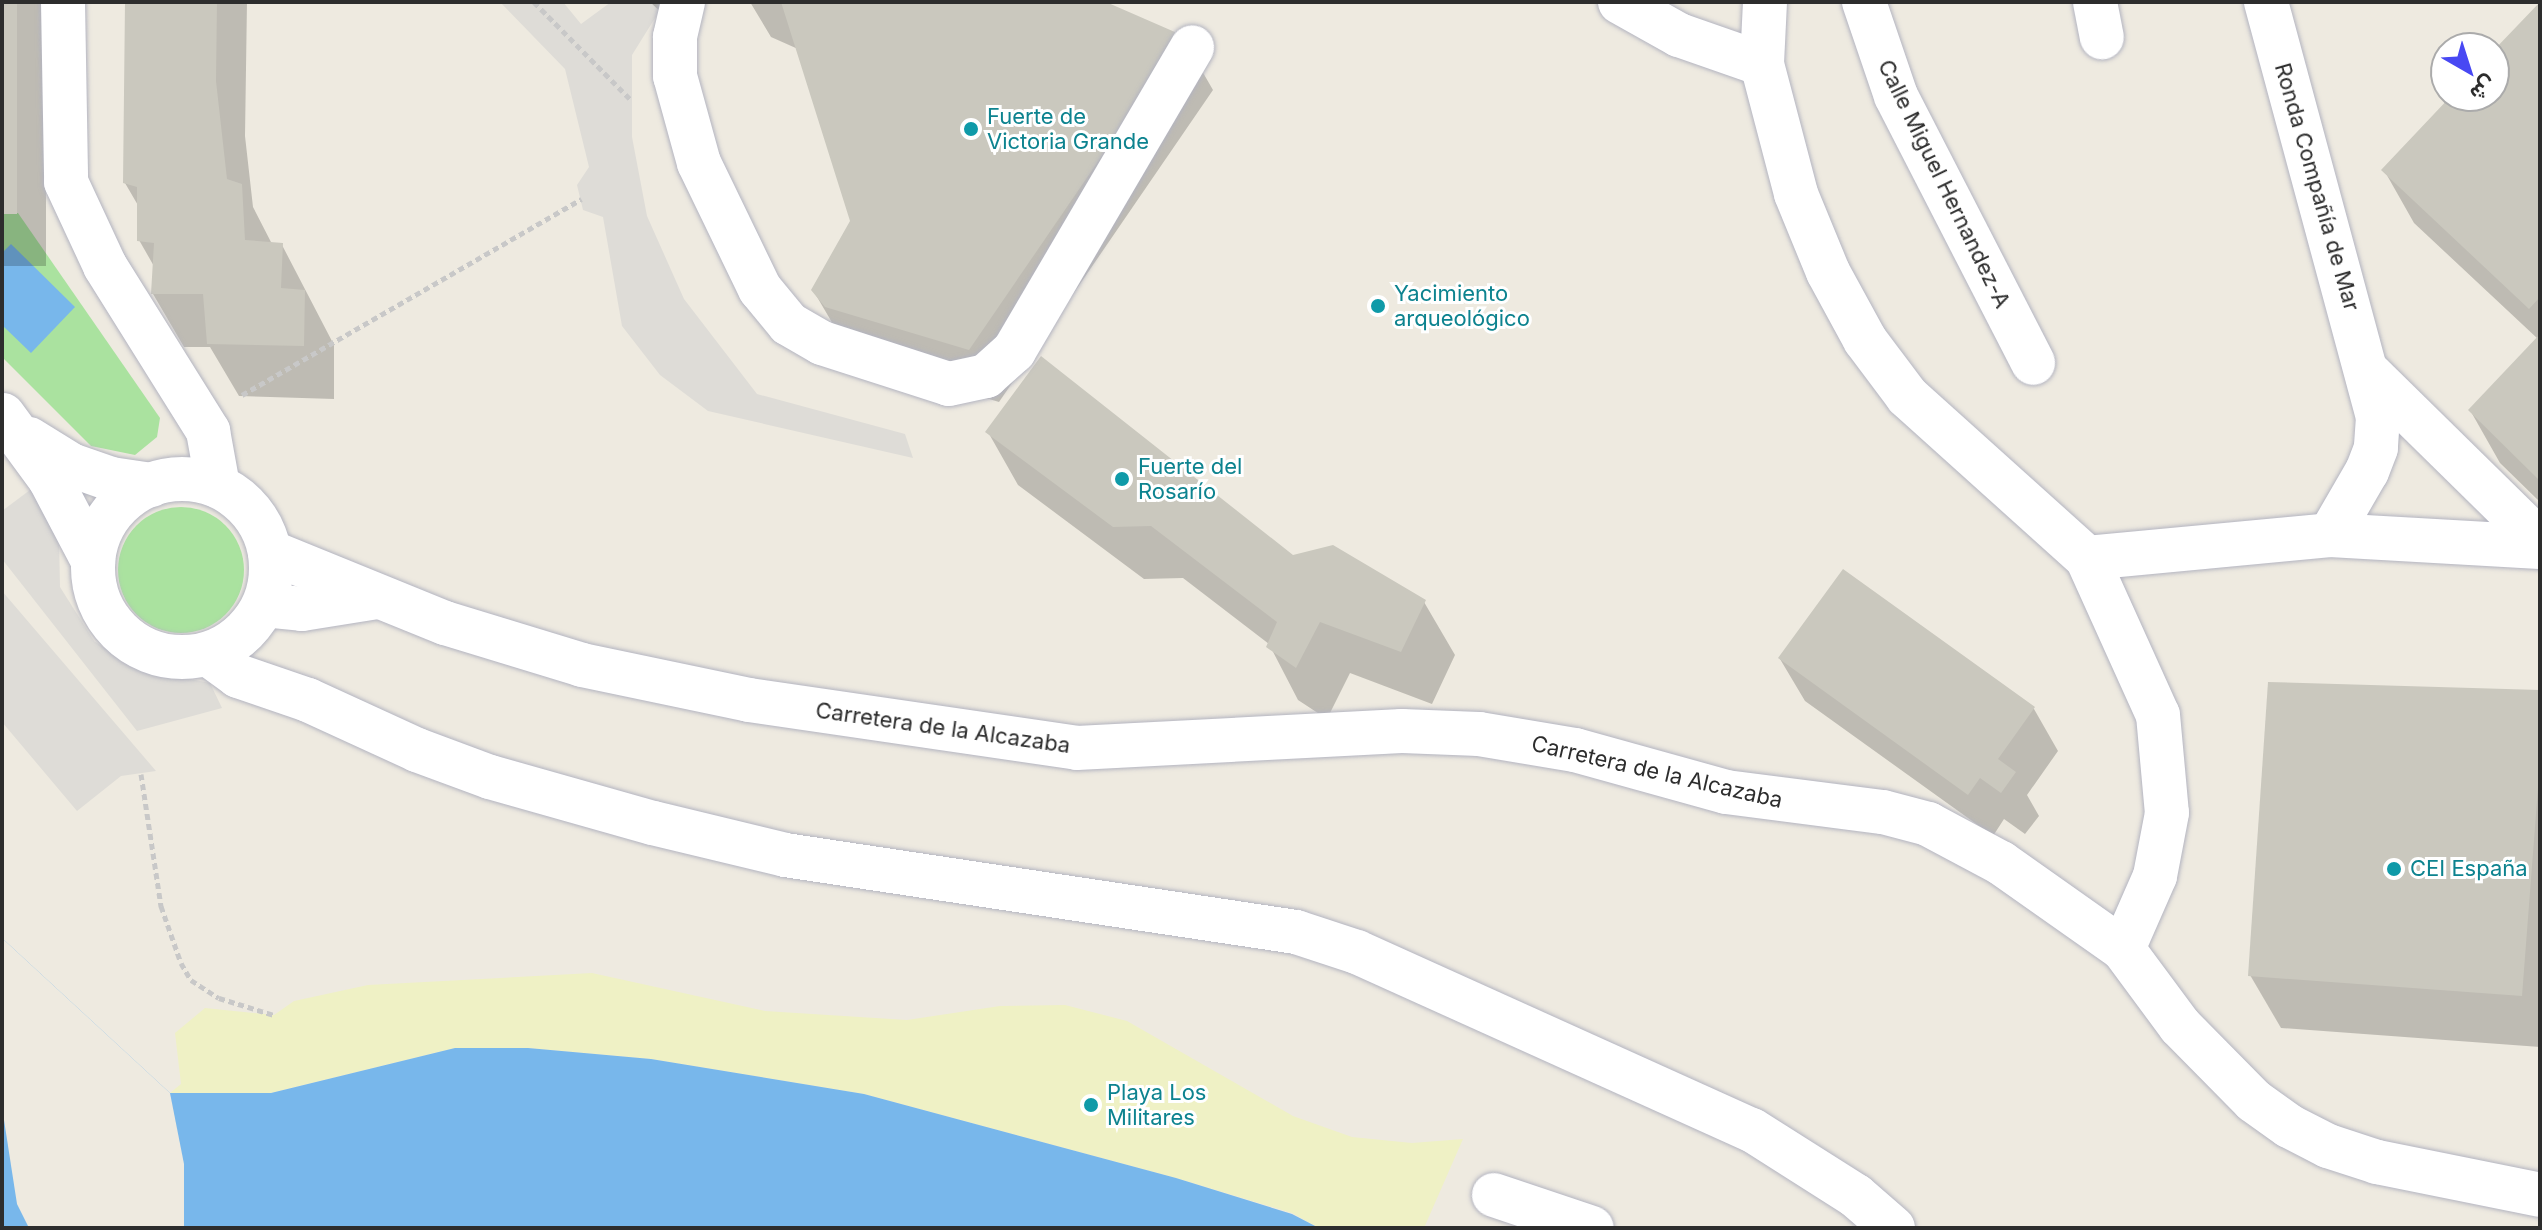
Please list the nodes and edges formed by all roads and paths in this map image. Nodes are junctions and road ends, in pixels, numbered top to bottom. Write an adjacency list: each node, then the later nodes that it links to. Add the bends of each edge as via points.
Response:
1 (63, 2): 17 (street, via 66,182 105,266 208,431)
2 (534, 2): 10 (path)
3 (683, 2): 8 (street, via 675,37 675,76 699,163 760,289 789,324 822,343 949,384 986,376 1014,351)
4 (1620, 2): 9 (street, via 1679,35)
5 (1765, 2): 9 (street)
6 (2266, 2): 13 (street, Ronda Compañía de Mar)
7 (1869, 3): 12 (street, Calle Miguel Hernandez-A, via 1896,96)
8 (1192, 47)
9 (1762, 64): 21 (street, via 1796,194 1828,272 1865,340 1907,396)
10 (632, 100)
11 (581, 199): 14 (path)
12 (2033, 363)
13 (2369, 373): 18 (street, Ronda Compañía de Mar, via 2378,417 2376,448 2354,501); 19 (street, Ronda Compañía de Mar)
14 (251, 392)
15 (3, 415): 16 (street, via 35,444 71,465 111,479); 22 (street, via 67,506)
16 (152, 485): 17 (street, via 175,479); 22 (street, via 111,514)
17 (218, 486): 20 (street, via 243,503 260,525)
18 (2330, 535): 19 (street, Ronda Compañía de Mar); 21 (street, Ronda Compañía de Mar)
19 (2540, 544)
20 (270, 552): 23 (street, Carretera de la Alcazaba); 24 (street)
21 (2087, 558): 28 (street, via 2158,715 2164,764 2167,813 2155,876)
22 (93, 561): 25 (street, via 105,614 126,638 156,654)
23 (377, 597): 24 (street); 28 (street, Carretera de la Alcazaba, via 445,623 651,682 972,736 1077,748 1402,731 1479,734 1575,750 1726,792 1883,812 1928,824 2001,863)
24 (258, 614): 25 (street); 26 (street, via 286,677)
25 (208, 654): 26 (street, via 238,676)
26 (308, 700): 33 (street, via 490,777 785,855 1296,932 1357,952 1700,1103 1808,1164)
27 (141, 774): 29 (path, via 161,906 181,963 191,980 219,998)
28 (2123, 949): 31 (street, Carretera de la Alcazaba, via 2180,1026 2254,1101 2289,1126 2328,1146 2435,1178)
29 (274, 1015)
30 (1494, 1195): 32 (street)
31 (2540, 1195)
32 (1592, 1228)
33 (1893, 1228)

